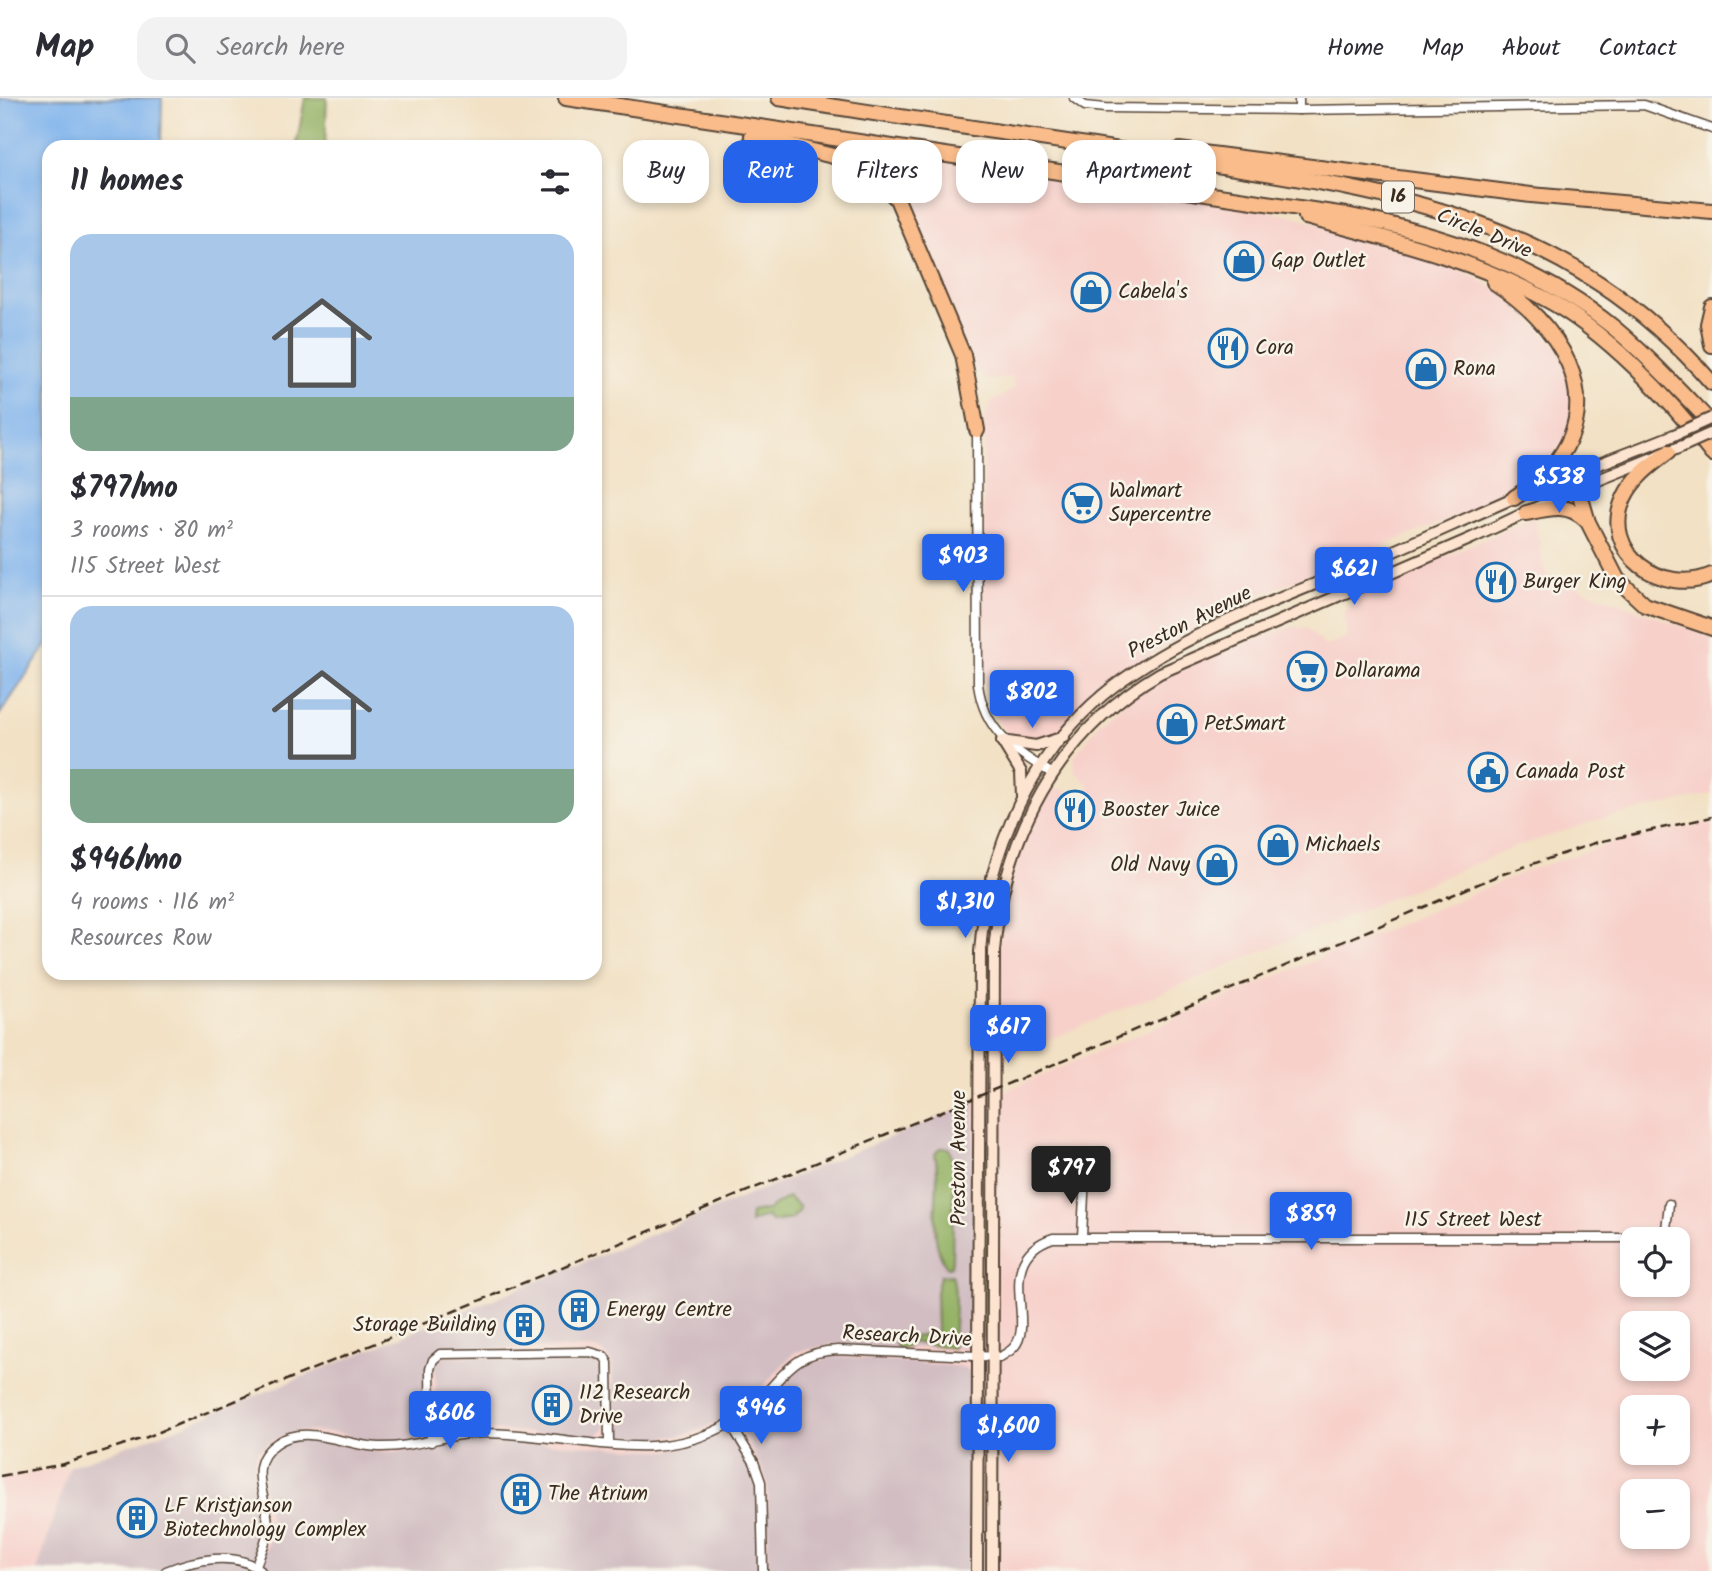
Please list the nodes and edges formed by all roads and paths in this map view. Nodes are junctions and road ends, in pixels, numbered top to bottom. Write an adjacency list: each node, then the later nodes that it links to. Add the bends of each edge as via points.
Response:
1 (566, 98): 6 (highway, Circle Drive / 16)
2 (779, 98): 8 (highway, Circle Drive / 16)
3 (1074, 98): 5 (street, via 1085,106 1105,108)
4 (1299, 98): 5 (street)
5 (1299, 110): 7 (street, via 1644,105)
6 (694, 118): 10 (highway, Circle Drive / 16); 19 (highway, via 845,159 891,191 907,217 963,355)
7 (1712, 129)
8 (1032, 136): 9 (highway, via 1089,138); 16 (highway, Circle Drive / 16, via 1369,190 1474,220 1533,245 1587,276 1651,323)
9 (1531, 195): 11 (highway); 12 (highway)
10 (1286, 208): 13 (highway); 18 (highway, Circle Drive / 16, via 1425,232 1528,274 1613,327)
11 (1712, 211)
12 (1712, 221)
13 (1433, 251): 22 (highway, via 1476,266 1567,312 1652,385); 25 (highway, via 1493,281 1523,304 1556,339 1572,370 1576,406 1566,445 1545,474)
14 (1712, 307): 15 (highway, via 1708,324)
15 (1712, 345)
16 (1712, 383)
17 (1712, 418): 23 (main road, Preston Avenue, bridge)
18 (1712, 424)
19 (976, 430): 31 (street, via 978,684 988,721)
20 (1712, 433): 21 (main road, Preston Avenue, bridge)
21 (1668, 452): 24 (main road, Preston Avenue); 28 (highway, via 1634,481 1624,498 1620,516 1625,545 1644,569 1667,581 1690,582)
22 (1712, 454)
23 (1583, 472): 24 (highway); 25 (main road, Preston Avenue)
24 (1578, 488): 26 (main road, Preston Avenue); 27 (highway)
25 (1514, 498): 30 (main road, Preston Avenue, via 1176,647 1114,686)
26 (1526, 513): 27 (highway, via 1567,507); 33 (main road, Preston Avenue, via 1160,673 1093,725)
27 (1588, 522): 29 (highway, via 1617,579 1645,605)
28 (1712, 576)
29 (1712, 628)
30 (1064, 737): 31 (main road, via 1036,746); 32 (main road, Preston Avenue)
31 (1002, 741): 32 (street); 34 (main road, via 1021,772)
32 (1041, 767): 33 (street); 34 (main road, Preston Avenue)
33 (1053, 774): 39 (main road, Preston Avenue, via 1011,856 996,935)
34 (1021, 799): 38 (main road, Preston Avenue, via 992,874 981,936)
35 (1086, 1172): 37 (street)
36 (1669, 1204): 37 (street, 115 Street West, via 1666,1229 1656,1238)
37 (1082, 1237): 39 (street, 115 Street West, via 1047,1240 1028,1255 1021,1271 1018,1340 1007,1352)
38 (977, 1358): 39 (street, Research Drive); 40 (street, Research Drive, via 838,1350 811,1354 790,1365 756,1404); 46 (main road, Preston Avenue)
39 (992, 1358): 47 (main road, Preston Avenue)
40 (730, 1423): 42 (street, Research Drive, via 678,1443); 45 (street, via 761,1482)
41 (431, 1442): 42 (street, Research Drive, via 486,1433); 42 (street, via 430,1369 440,1354 590,1352 602,1355 608,1363); 43 (street, Research Drive, via 376,1447 301,1434 273,1446 259,1472 268,1528)
42 (608, 1443)
43 (258, 1569): 44 (street, via 237,1561 193,1560)
44 (166, 1571)
45 (763, 1571)
46 (977, 1571)
47 (992, 1571)

